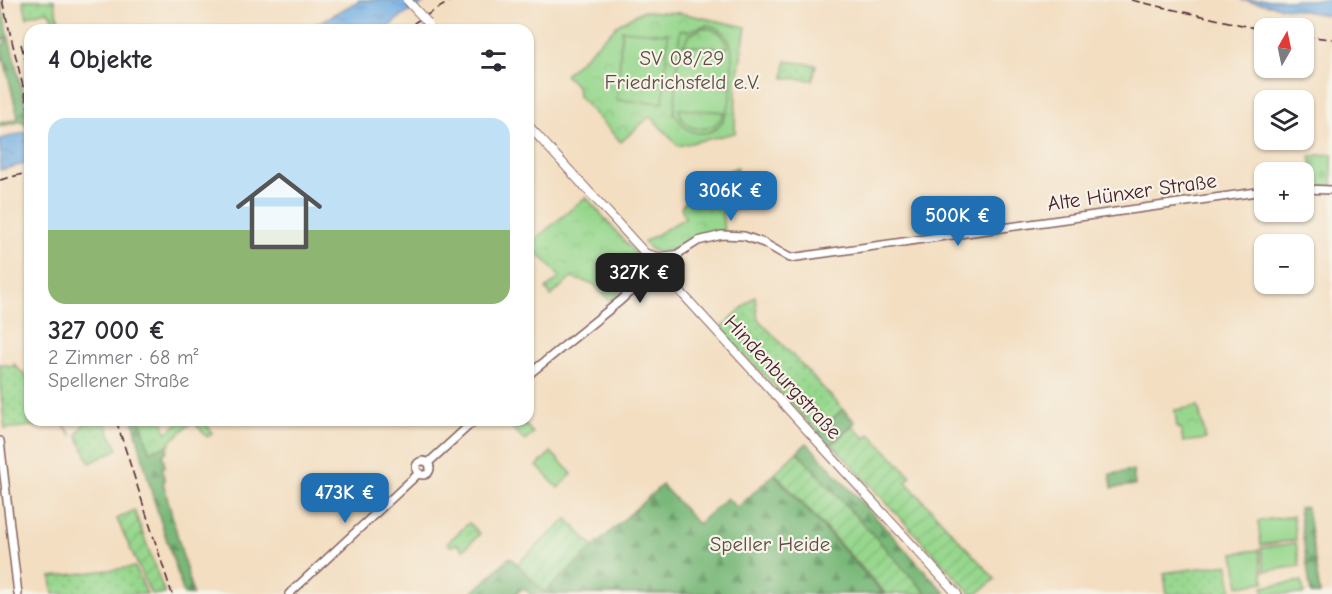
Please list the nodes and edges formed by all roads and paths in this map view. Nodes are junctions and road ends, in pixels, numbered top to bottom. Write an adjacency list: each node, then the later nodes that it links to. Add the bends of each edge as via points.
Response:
1 (407, 0): 2 (main road, bridge)
2 (429, 24)
3 (534, 133): 7 (main road, Hindenburgstraße)
4 (1314, 189): 5 (street)
5 (1332, 190)
6 (1254, 191): 8 (street, Alte Hünxer Straße, via 790,258 764,243 736,235 698,241)
7 (644, 253): 8 (main road, via 659,257); 9 (main road, Hindenburgstraße)
8 (678, 255): 9 (street); 10 (main road, via 674,269)
9 (659, 269): 10 (main road, Hindenburgstraße); 11 (street)
10 (676, 288): 16 (main road, Hindenburgstraße)
11 (534, 370)
12 (468, 426): 15 (street, via 428,463 419,462 419,473)
13 (0, 441): 14 (street)
14 (18, 594)
15 (289, 594)
16 (959, 594)

